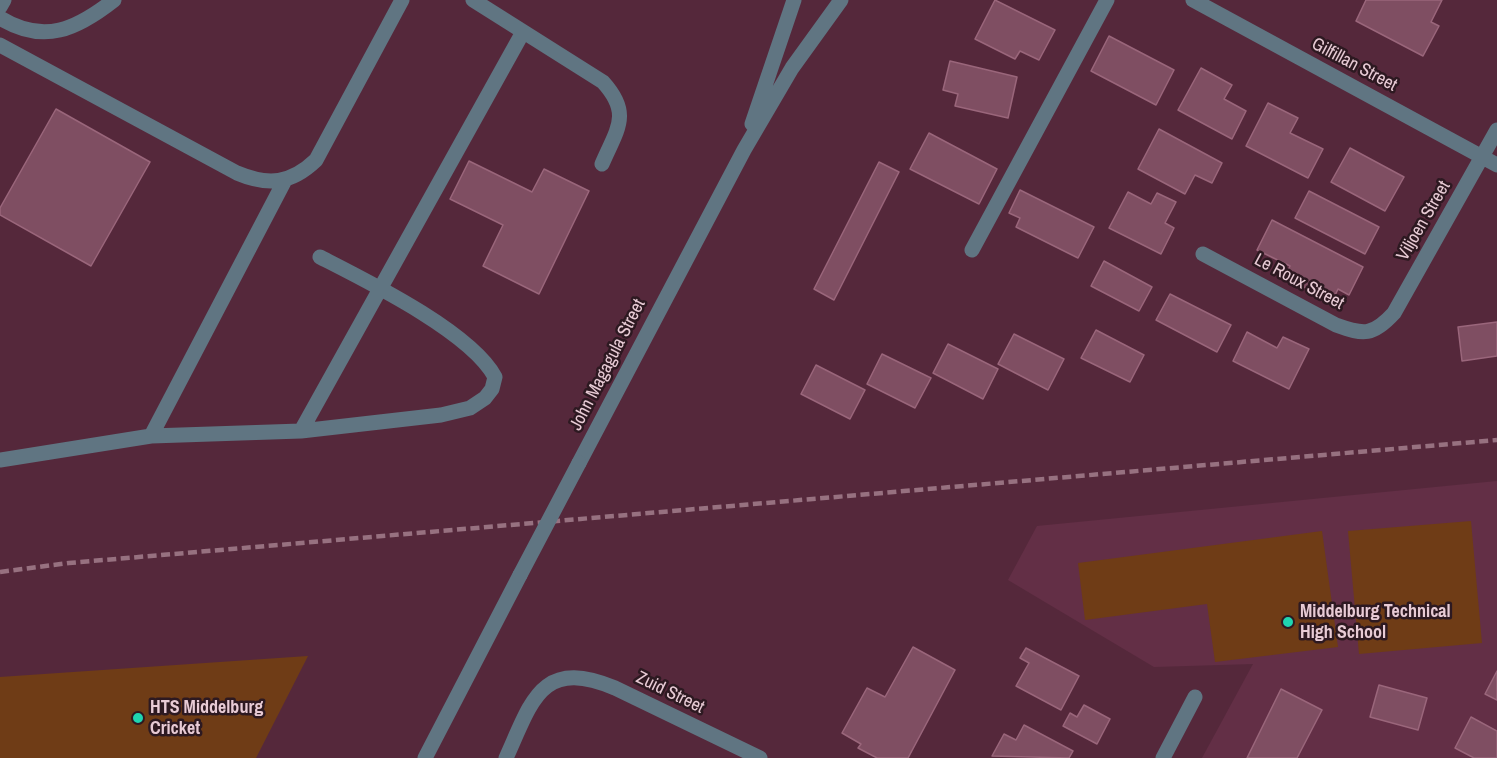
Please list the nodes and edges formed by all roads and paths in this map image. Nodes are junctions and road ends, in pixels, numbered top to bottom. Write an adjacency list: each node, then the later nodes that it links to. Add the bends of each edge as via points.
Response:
1 (4, 0): 9 (street)
2 (114, 0): 10 (street, via 93,17 60,32 33,32)
3 (402, 0): 18 (street, via 316,160 301,174)
4 (473, 0): 11 (street)
5 (794, 0): 14 (street)
6 (841, 0): 14 (street, John Magagula Street, via 792,68)
7 (1107, 0): 19 (street)
8 (1193, 0): 15 (street, Gilfillan Street)
9 (0, 7)
10 (0, 18)
11 (523, 32): 16 (street, via 603,82 617,97 621,112 618,126); 22 (street)
12 (0, 45): 18 (street, via 237,173 255,180)
13 (1497, 130): 15 (street, Viljoen Street)
14 (744, 150): 28 (street, John Magagula Street, bridge)
15 (1483, 157): 17 (street, Gilfillan Street); 23 (street, Viljoen Street, via 1394,313)
16 (602, 164)
17 (1497, 165)
18 (285, 180): 25 (street)
19 (972, 250)
20 (1203, 254): 23 (street, Le Roux Street, via 1336,324 1354,331)
21 (320, 257): 22 (street)
22 (382, 288): 24 (street); 24 (street, via 478,352 495,376 492,389 470,408 441,415)
23 (1380, 328)
24 (301, 431): 25 (street)
25 (151, 436): 26 (street)
26 (0, 460)
27 (1195, 697): 31 (street)
28 (425, 758)
29 (506, 758): 30 (street, Zuid Street, via 532,700 560,678 594,679)
30 (760, 758)
31 (1163, 758)

